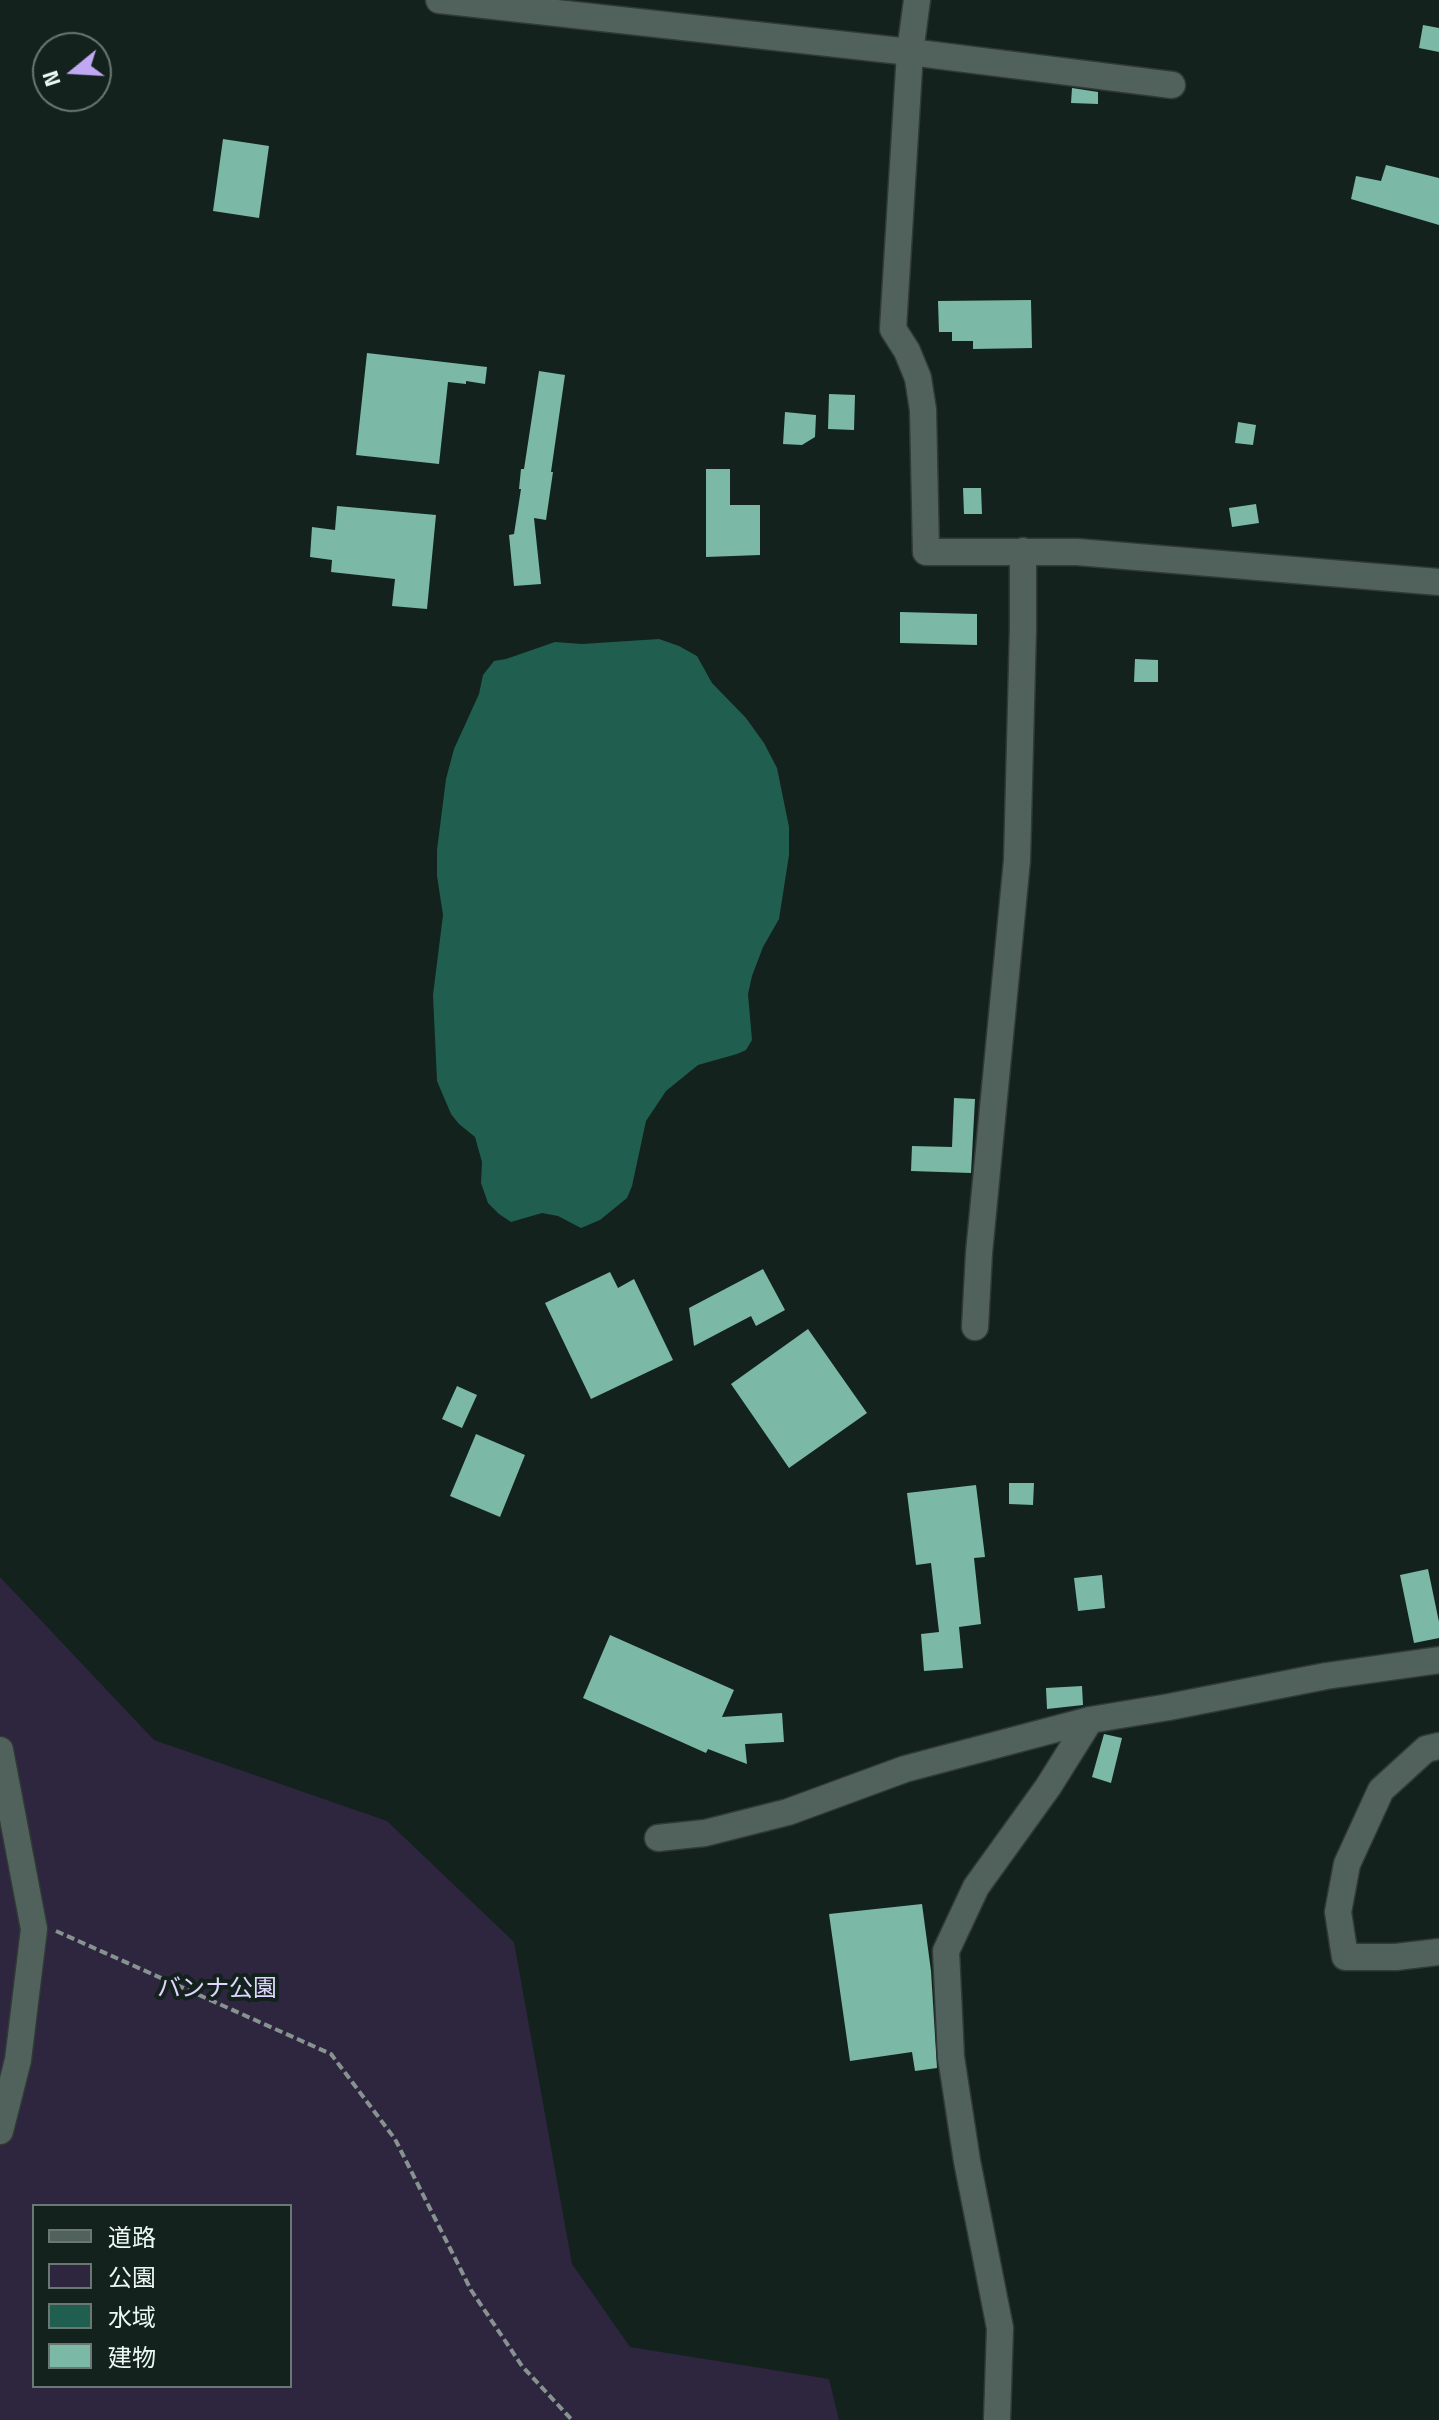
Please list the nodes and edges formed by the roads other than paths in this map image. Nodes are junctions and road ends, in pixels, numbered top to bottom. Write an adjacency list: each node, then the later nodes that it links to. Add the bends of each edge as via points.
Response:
1 (439, 0): 3 (street)
2 (917, 0): 3 (street)
3 (910, 52): 4 (street); 5 (street, via 893,329 918,378 923,410 926,552)
4 (1172, 85)
5 (1023, 551): 6 (street); 7 (street, via 1017,860)
6 (1439, 582)
7 (975, 1327)
8 (1439, 1660): 9 (street)
9 (1090, 1720): 12 (street, via 905,1769 788,1812 705,1833); 15 (street, via 976,1887 946,1951 951,2057 1000,2328)
10 (1439, 1746): 13 (street, via 1426,1749 1381,1790 1347,1864 1338,1912 1345,1957)
11 (0, 1750): 14 (street, via 34,1929 18,2060)
12 (658, 1838)
13 (1439, 1952)
14 (0, 2131)
15 (997, 2420)

